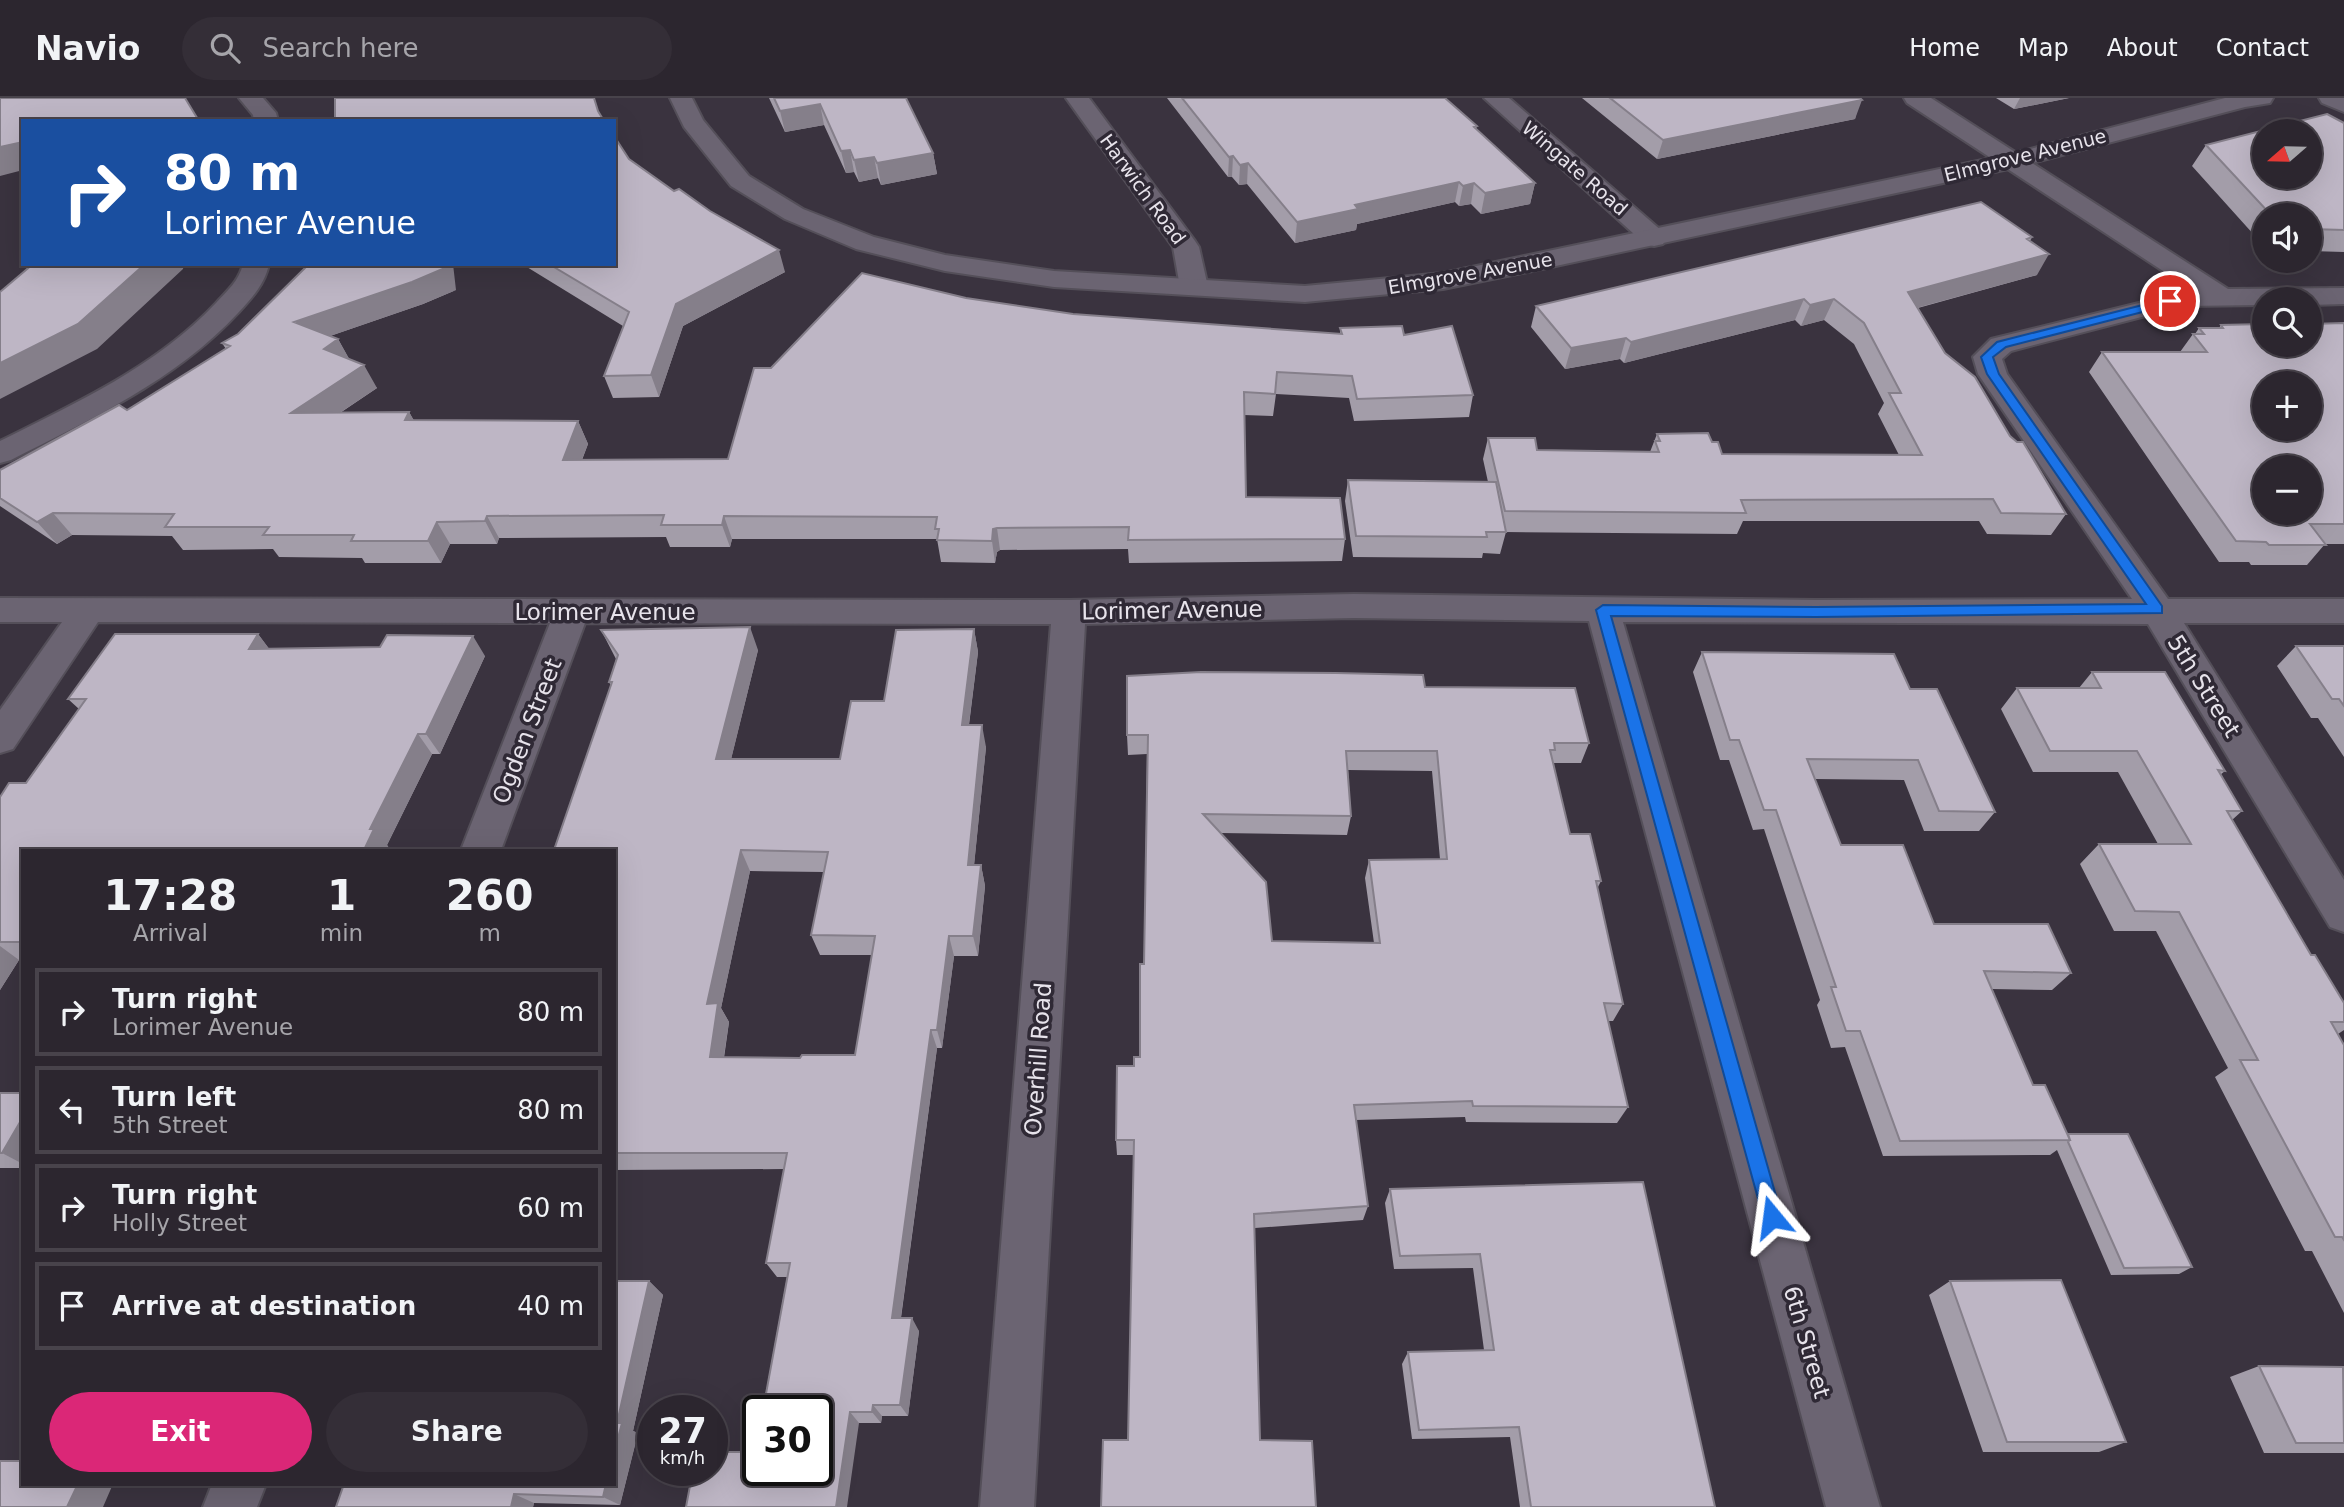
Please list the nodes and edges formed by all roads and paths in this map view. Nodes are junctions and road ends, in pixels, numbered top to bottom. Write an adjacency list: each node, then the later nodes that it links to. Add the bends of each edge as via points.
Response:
1 (250, 98): 9 (street)
2 (681, 98): 13 (street, Elmgrove Avenue, via 698,130 740,181 794,214 865,243 944,263 1054,279)
3 (1077, 98): 13 (street, Harwich Road, via 1186,247)
4 (1495, 98): 11 (street, Wingate Road)
5 (1916, 98): 10 (street)
6 (2262, 98): 10 (street, Elmgrove Avenue)
7 (2330, 98): 8 (street)
8 (2344, 105)
9 (266, 119)
10 (2013, 160): 11 (street, Elmgrove Avenue); 14 (street)
11 (1654, 238): 13 (street, Elmgrove Avenue, via 1443,281 1384,288 1305,294)
12 (256, 266): 16 (street, via 254,276 225,312 164,363 105,400)
13 (1194, 287)
14 (2220, 296): 15 (street); 17 (street, 5th Street, via 2155,304 2001,345 1987,357 1993,374)
15 (2344, 296)
16 (0, 453)
17 (2157, 609): 19 (street, Lorimer Avenue); 21 (street, Lorimer Avenue); 26 (street, 5th Street)
18 (0, 610): 20 (street, Lorimer Avenue)
19 (1603, 610): 23 (street, Lorimer Avenue, via 1354,606); 30 (street, 6th Street)
20 (88, 611): 22 (street, Lorimer Avenue); 24 (street)
21 (2344, 611)
22 (572, 612): 23 (street, Lorimer Avenue); 25 (street, Ogden Street)
23 (1069, 612): 29 (street, Overhill Road)
24 (0, 739)
25 (481, 849)
26 (2344, 915)
27 (238, 1486): 28 (street)
28 (230, 1507)
29 (1007, 1507)
30 (1853, 1507)

